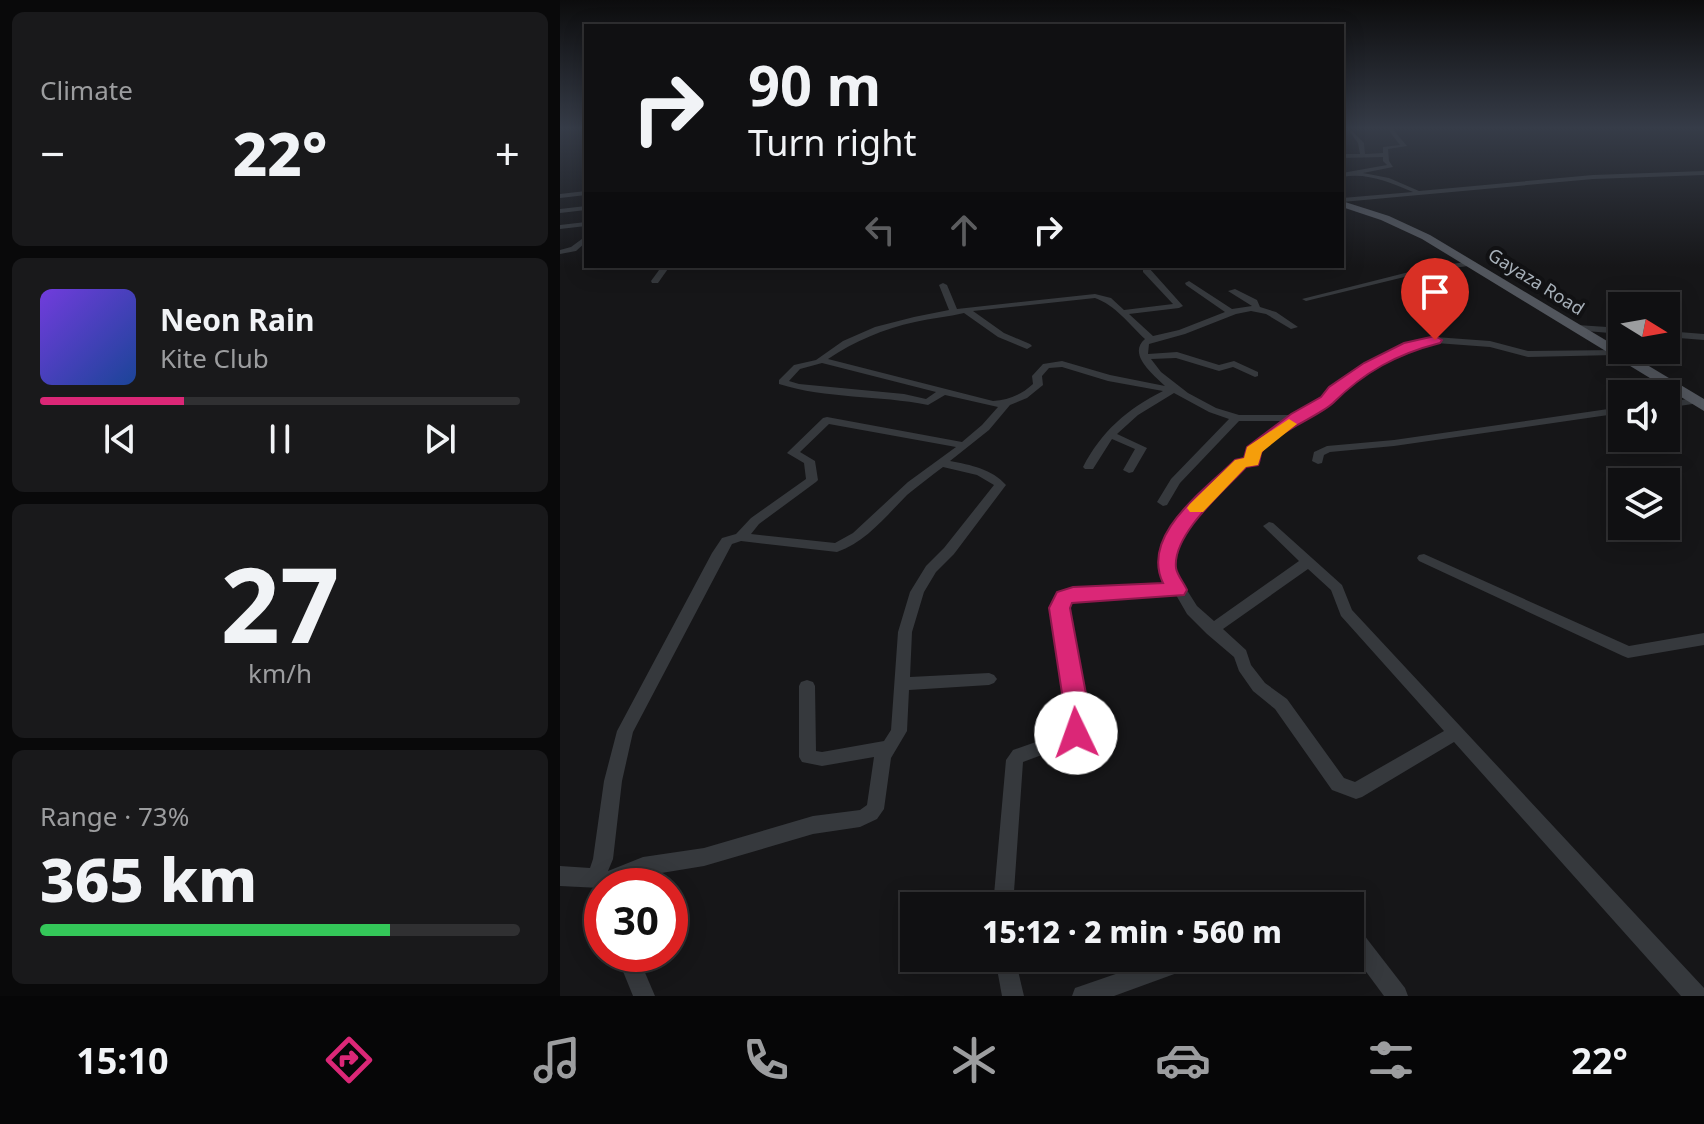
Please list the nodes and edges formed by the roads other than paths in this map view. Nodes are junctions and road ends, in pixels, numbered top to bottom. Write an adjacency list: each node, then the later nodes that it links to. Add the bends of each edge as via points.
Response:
1 (1357, 173): 3 (street)
2 (1691, 173): 3 (street)
3 (1420, 192): 6 (street)
4 (584, 193): 5 (street)
5 (560, 196)
6 (1344, 202)
7 (1344, 203): 14 (main road, Gayaza Road, via 1405,227)
8 (584, 208): 9 (street)
9 (560, 211)
10 (584, 224): 11 (street)
11 (560, 227)
12 (584, 240): 13 (street)
13 (560, 252)
14 (1472, 263): 21 (street); 28 (main road, Gayaza Road)
15 (665, 268): 17 (street)
16 (1146, 270): 25 (street, via 1179,306)
17 (655, 281)
18 (1189, 283): 26 (street)
19 (943, 285): 24 (street)
20 (1232, 291): 22 (street)
21 (1306, 299)
22 (1257, 308): 26 (street); 27 (street)
23 (967, 311): 24 (street); 25 (street, via 1095,296 1105,297); 33 (street)
24 (955, 313): 37 (street, via 879,330)
25 (1120, 313): 32 (street)
26 (1232, 313): 32 (street)
27 (1294, 327)
28 (1577, 328): 29 (street); 34 (main road, Gayaza Road)
29 (1608, 330)
30 (1680, 335): 31 (street)
31 (1704, 337)
32 (1151, 339): 36 (street, via 1142,346)
33 (1027, 346)
34 (1608, 348)
35 (1608, 352): 47 (street, via 1524,354 1473,341 1429,341 1379,360)
36 (1144, 357): 39 (street, via 1177,355 1219,368 1234,364); 40 (street)
37 (821, 361): 41 (street); 41 (street, via 797,367 782,382 928,402)
38 (1635, 364): 43 (main road, Gayaza Road)
39 (1255, 374)
40 (1177, 391): 42 (street, via 1058,363 1037,376 1033,391); 46 (street); 48 (street)
41 (943, 392): 42 (street)
42 (1005, 404): 49 (street, via 991,424)
43 (1700, 404): 44 (street)
44 (1680, 405)
45 (1608, 412): 50 (street, via 1327,449 1318,454)
46 (1236, 418): 47 (street); 54 (street, via 1175,481)
47 (1296, 418): 59 (street, via 1253,450 1252,461 1241,463 1181,524 1166,568)
48 (1109, 434): 52 (street); 53 (street, via 1141,448)
49 (963, 445): 51 (street); 56 (street, via 827,420 793,453 809,461 812,480)
50 (1318, 461)
51 (941, 463): 56 (street, via 837,548); 63 (street, via 1000,485 917,592 905,632)
52 (1089, 467)
53 (1129, 470)
54 (1163, 502)
55 (1269, 526): 58 (street)
56 (741, 537): 67 (street, via 727,541 719,553 625,731 613,781)
57 (1424, 558): 61 (street, via 1628,652)
58 (1309, 561): 60 (street); 65 (street, via 1339,591 1346,612)
59 (1177, 590): 60 (street); 71 (street, via 1073,594 1061,602 1080,726 1073,736 1015,760)
60 (1212, 630): 65 (street, via 1241,654 1259,687 1281,704 1338,784 1347,789 1365,788)
61 (1704, 639)
62 (989, 679): 63 (street)
63 (903, 684): 66 (street, via 899,731)
64 (807, 686): 66 (street, via 808,757)
65 (1456, 732): 80 (street)
66 (887, 748): 68 (street, via 880,766 879,801 870,816 789,830 704,857)
67 (604, 868)
68 (631, 868)
69 (560, 876): 70 (street)
70 (584, 879)
71 (1004, 892)
72 (1364, 952): 79 (street)
73 (634, 972): 76 (street)
74 (1008, 972): 77 (street)
75 (1152, 972): 78 (street)
76 (644, 996)
77 (1013, 996)
78 (1083, 996)
79 (1397, 996)
80 (1696, 996)

